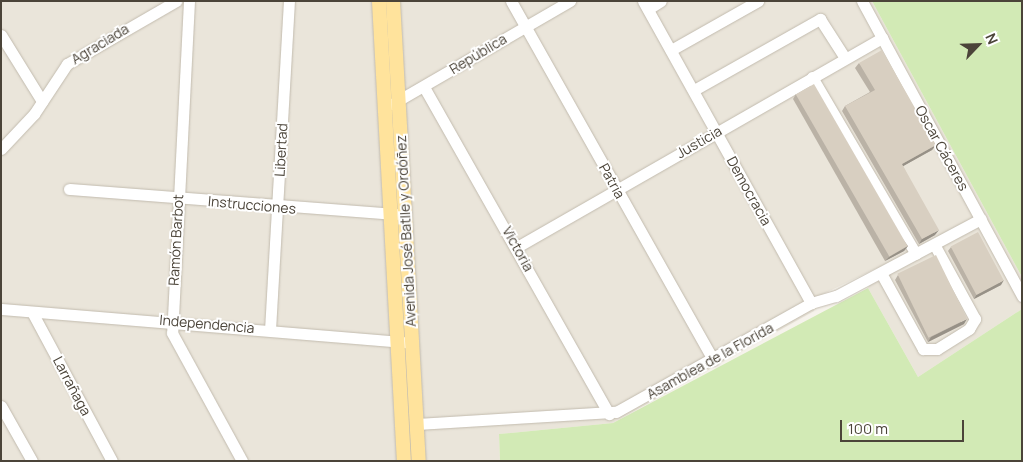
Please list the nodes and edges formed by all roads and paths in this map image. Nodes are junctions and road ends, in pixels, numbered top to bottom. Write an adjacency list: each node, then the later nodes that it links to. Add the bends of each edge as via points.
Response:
1 (176, 1): 20 (street, Agraciada, via 67,64)
2 (190, 1): 26 (street, Ramón Barbot)
3 (290, 1): 27 (street, Libertad)
4 (379, 1): 21 (main road, Avenida José Batlle y Ordóñez)
5 (393, 1): 21 (main road, Avenida José Batlle y Ordóñez)
6 (511, 1): 12 (street, Patria)
7 (570, 1): 12 (street, República)
8 (661, 1): 11 (street)
9 (758, 1): 15 (street)
10 (862, 1): 14 (street, Oscar Cáceres)
11 (645, 5): 15 (street, Democracia)
12 (525, 26): 18 (street, República); 25 (street, Patria)
13 (1, 35): 20 (street)
14 (882, 38): 16 (street, Justicia); 30 (street, Oscar Cáceres)
15 (671, 50): 19 (street, Democracia)
16 (845, 58): 17 (street, Justicia); 19 (street, via 820,19)
17 (812, 77): 22 (street, Justicia); 33 (street)
18 (424, 87): 21 (street, República); 32 (street, Victoria)
19 (694, 90): 22 (street, Democracia)
20 (42, 101): 23 (street, Agraciada)
21 (392, 103): 28 (main road, Avenida José Batlle y Ordóñez); 29 (main road, Avenida José Batlle y Ordóñez)
22 (717, 132): 25 (street, Justicia); 36 (street, Democracia)
23 (1, 149)
24 (69, 189): 26 (street, Instrucciones)
25 (616, 189): 32 (street, Justicia); 43 (street, Patria)
26 (178, 199): 27 (street, Instrucciones); 39 (street, Ramón Barbot)
27 (278, 207): 29 (street, Instrucciones); 40 (street, Libertad)
28 (406, 215): 29 (street, Instrucciones); 41 (main road, Avenida José Batlle y Ordóñez)
29 (390, 217): 42 (main road, Avenida José Batlle y Ordóñez)
30 (981, 220): 31 (street, Asamblea de la Florida); 35 (street, Oscar Cáceres)
31 (934, 244): 33 (street, Asamblea de la Florida); 34 (street, via 975,319 969,330 937,349 923,349)
32 (517, 247): 45 (street, Victoria)
33 (916, 254): 34 (street, Asamblea de la Florida)
34 (881, 273): 36 (street, Asamblea de la Florida)
35 (1022, 296)
36 (811, 303): 43 (street, Asamblea de la Florida)
37 (1, 309): 38 (street, Independencia)
38 (32, 312): 39 (street, Independencia); 48 (street, Larrañaga)
39 (172, 320): 40 (street, Independencia); 49 (street, Ramón Barbot, via 172,333)
40 (270, 330): 42 (street, Independencia)
41 (412, 341): 42 (street, Independencia); 46 (main road, Avenida José Batlle y Ordóñez)
42 (397, 342): 50 (main road, Avenida José Batlle y Ordóñez)
43 (712, 360): 45 (street, Asamblea de la Florida)
44 (1, 406): 47 (street)
45 (609, 414): 46 (street, Asamblea de la Florida)
46 (417, 424): 51 (main road, Avenida José Batlle y Ordóñez)
47 (32, 461)
48 (112, 461)
49 (242, 461)
50 (404, 461)
51 (419, 461)

